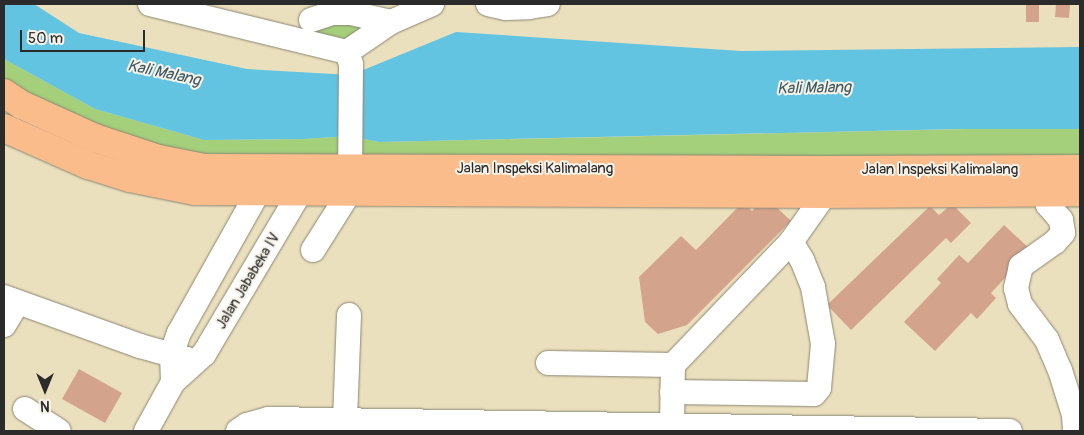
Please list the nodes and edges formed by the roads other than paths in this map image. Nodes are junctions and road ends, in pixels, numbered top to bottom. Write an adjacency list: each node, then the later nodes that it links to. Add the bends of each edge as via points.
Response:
1 (150, 4): 7 (street)
2 (432, 4): 6 (street)
3 (488, 4): 4 (street, via 506,8)
4 (548, 4)
5 (310, 12): 6 (street, via 351,13); 7 (street)
6 (391, 22): 8 (street)
7 (314, 43): 8 (street)
8 (349, 60): 15 (street)
9 (4, 93): 12 (main road, Jalan Inspeksi Kalimalang, via 95,138 186,165)
10 (4, 128): 12 (main road, Jalan Inspeksi Kalimalang, via 88,164 168,187 195,192)
11 (1080, 169): 16 (main road, Jalan Inspeksi Kalimalang)
12 (218, 180): 13 (main road, Jalan Inspeksi Kalimalang)
13 (259, 180): 14 (main road, Jalan Inspeksi Kalimalang); 24 (street, via 178,333)
14 (300, 180): 15 (main road, Jalan Inspeksi Kalimalang); 25 (street, Jalan Jababeka IV, via 204,354)
15 (349, 181): 16 (main road, Jalan Inspeksi Kalimalang); 20 (street)
16 (825, 182): 17 (main road, Jalan Inspeksi Kalimalang); 19 (street)
17 (1049, 192): 18 (main road, Jalan Inspeksi Kalimalang); 38 (street, via 1048,205 1061,220 1063,233 1020,266 1016,288 1020,304 1047,340 1060,370 1074,415)
18 (1080, 192)
19 (791, 242): 27 (street); 29 (street, via 813,287 823,344 819,388 814,394)
20 (313, 250)
21 (10, 300): 23 (street); 24 (street, via 140,346)
22 (349, 315): 31 (street)
23 (4, 326)
24 (172, 353): 25 (street); 28 (street)
25 (195, 362): 28 (street, Jalan Jababeka IV)
26 (548, 363): 27 (street)
27 (673, 365): 29 (street)
28 (173, 382): 35 (street, Jalan Jababeka IV)
29 (672, 392): 32 (street)
30 (25, 409): 34 (street)
31 (345, 420): 32 (street); 36 (street, via 268,419)
32 (672, 426): 33 (street)
33 (888, 430): 37 (street)
34 (59, 431)
35 (146, 431)
36 (238, 431)
37 (1010, 431)
38 (1075, 431)

